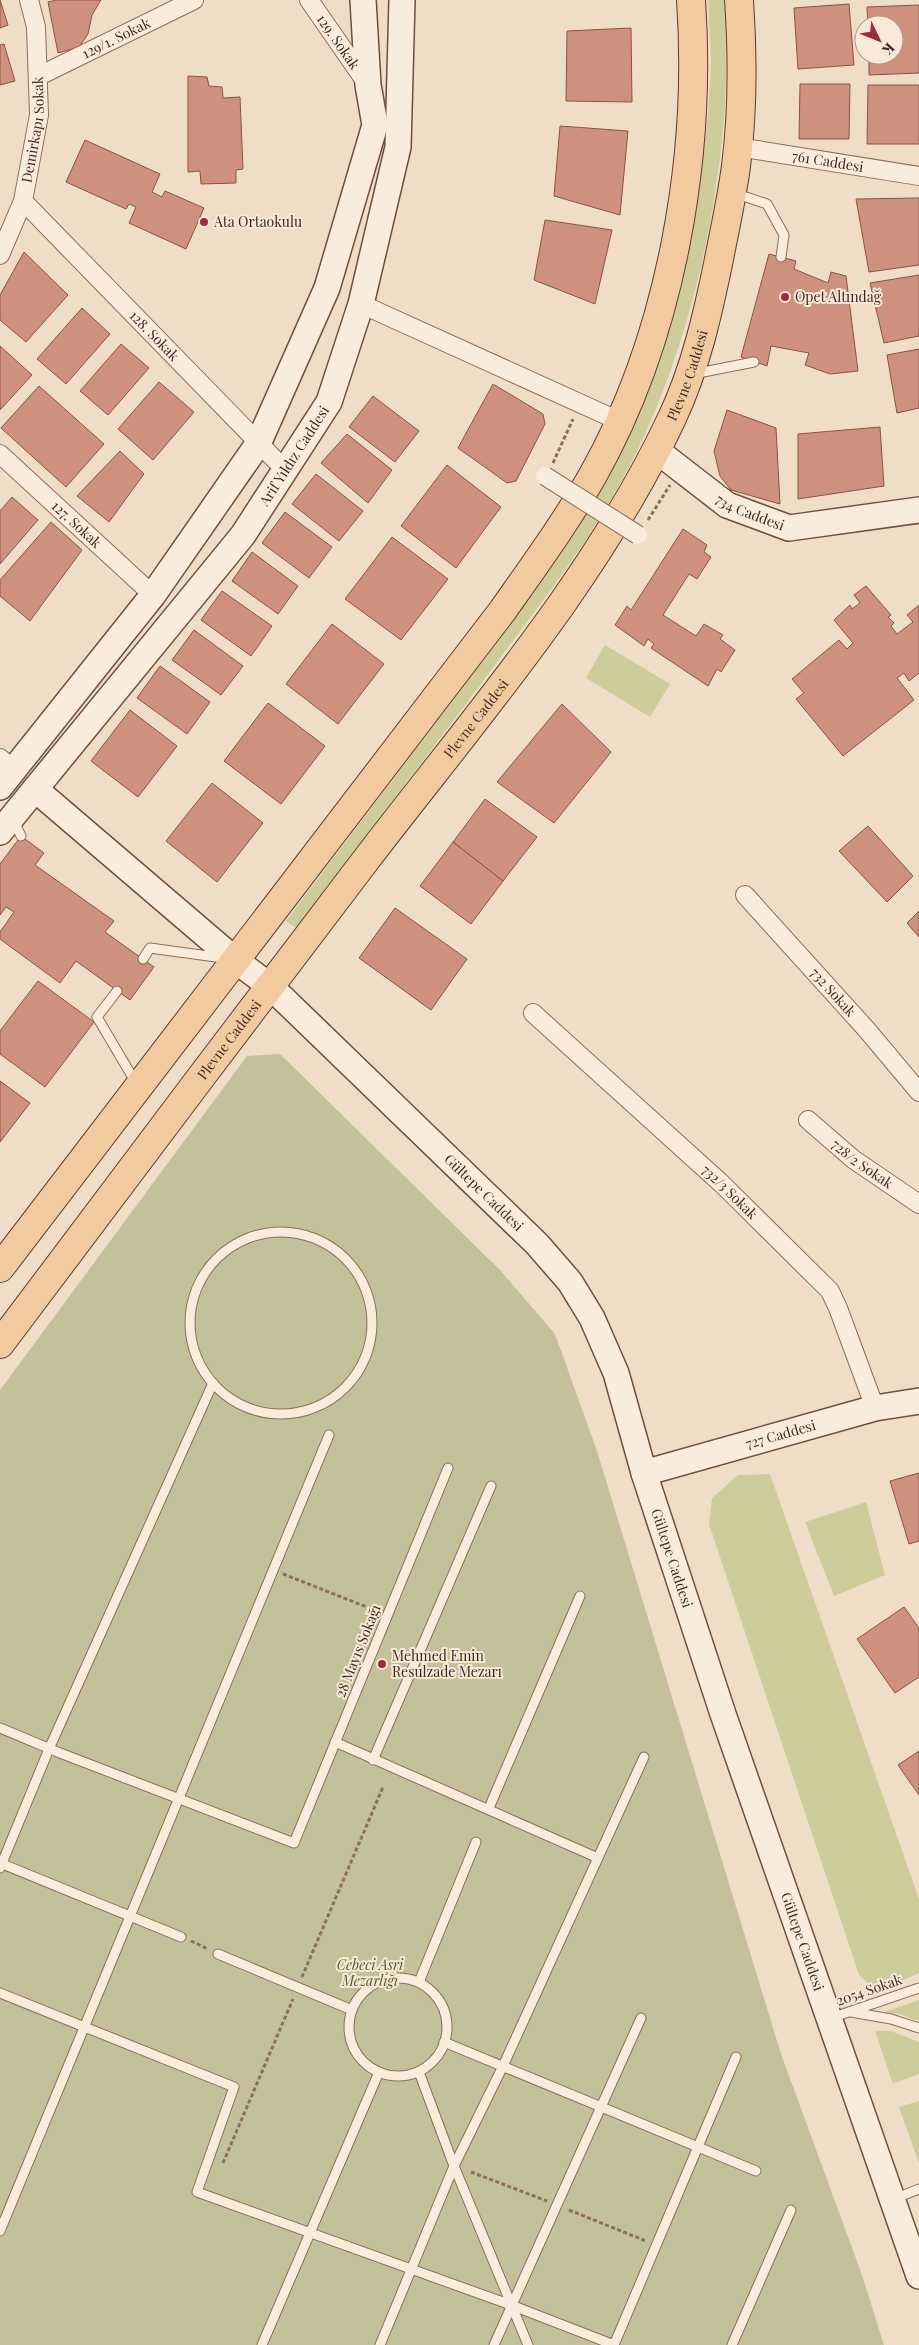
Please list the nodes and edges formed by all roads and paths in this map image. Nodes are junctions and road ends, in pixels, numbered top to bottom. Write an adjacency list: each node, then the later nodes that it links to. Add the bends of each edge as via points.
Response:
1 (28, 0): 8 (street, Demirkapı Sokak, via 36,27)
2 (194, 0): 8 (street, 129/1. Sokak)
3 (309, 0): 9 (street, 129. Sokak)
4 (362, 0): 9 (main road)
5 (402, 0): 16 (main road, Arif Yıldız Caddesi, via 398,147)
6 (691, 0): 20 (main road, via 694,50 692,113 677,235 652,336)
7 (739, 0): 10 (main road, Plevne Caddesi, via 742,87)
8 (38, 76): 13 (street, Demirkapı Sokak, via 38,115)
9 (368, 85): 21 (main road, via 375,125 327,288)
10 (738, 147): 11 (street, 761 Caddesi); 12 (main road, Plevne Caddesi)
11 (919, 176)
12 (732, 192): 15 (lane, via 767,204 784,235); 18 (main road, Plevne Caddesi, via 706,325)
13 (23, 201): 14 (street, Demirkapı Sokak); 21 (street, 128. Sokak)
14 (0, 255)
15 (781, 257)
16 (361, 304): 19 (street); 26 (main road, Arif Yıldız Caddesi, via 329,402)
17 (754, 362): 18 (lane)
18 (688, 376): 22 (main road, Plevne Caddesi)
19 (579, 404): 20 (street); 23 (path)
20 (619, 421): 37 (main road, via 593,474 503,610)
21 (258, 444): 26 (street, 128. Sokak); 31 (main road)
22 (656, 450): 25 (main road, 734 Caddesi); 38 (main road, Plevne Caddesi, via 596,553 546,625)
23 (559, 452)
24 (0, 454): 31 (street, 127. Sokak)
25 (680, 469): 28 (main road, 734 Caddesi, via 727,505 789,528); 29 (path)
26 (285, 470): 33 (main road, Arif Yıldız Caddesi, via 243,535)
27 (545, 476): 30 (street, bridge)
28 (919, 510)
29 (651, 515)
30 (638, 536)
31 (153, 595): 32 (main road)
32 (5, 772)
33 (34, 789): 34 (main road, Arif Yıldız Caddesi); 37 (main road, Gültepe Caddesi)
34 (11, 828)
35 (745, 895): 42 (street, 732 Sokak)
36 (143, 959): 37 (lane, via 150,948)
37 (235, 960): 38 (main road, Gültepe Caddesi); 41 (main road)
38 (270, 986): 46 (main road, Plevne Caddesi); 52 (main road, Gültepe Caddesi, via 537,1244 570,1282 605,1344)
39 (118, 991): 41 (lane, via 97,1017)
40 (533, 1013): 49 (street, 732/3 Sokak, via 722,1184 830,1292)
41 (138, 1086): 45 (main road)
42 (919, 1092)
43 (808, 1120): 44 (street, 728/2 Sokak, via 853,1159)
44 (919, 1204)
45 (0, 1268)
46 (0, 1344)
47 (213, 1383): 47 (lane, via 201,1368 191,1340 190,1310 199,1283 216,1258 240,1241 268,1232 297,1233 327,1243 351,1263 367,1290 373,1320 369,1351 354,1379 331,1400 302,1413 271,1415 243,1407); 59 (lane)
48 (919, 1401): 49 (main road, 727 Caddesi)
49 (875, 1408): 52 (main road, 727 Caddesi)
50 (329, 1435): 54 (lane)
51 (448, 1468): 56 (lane, 28 Mayıs Sokağı)
52 (644, 1473): 76 (main road, Gültepe Caddesi, via 723,1714)
53 (491, 1486): 61 (lane)
54 (273, 1570): 56 (path); 63 (lane)
55 (580, 1596): 64 (lane)
56 (387, 1615): 58 (lane, 28 Mayıs Sokağı)
57 (0, 1728): 59 (lane)
58 (335, 1742): 61 (lane); 63 (lane, 28 Mayıs Sokağı, via 294,1843)
59 (50, 1749): 63 (lane); 67 (lane)
60 (644, 1757): 66 (lane)
61 (373, 1760): 64 (lane)
62 (382, 1787): 72 (path)
63 (179, 1798): 68 (lane)
64 (489, 1808): 66 (lane)
65 (476, 1842): 71 (lane)
66 (598, 1858): 82 (lane)
67 (1, 1865): 68 (lane)
68 (130, 1917): 69 (lane); 78 (lane)
69 (181, 1936): 70 (path)
70 (218, 1954): 72 (lane)
71 (419, 1982): 75 (lane, via 396,1978 373,1985 360,1995); 80 (lane, via 442,2004 447,2019)
72 (298, 1987): 75 (lane); 88 (path)
73 (919, 1988): 76 (lane, 2054 Sokak)
74 (0, 1993): 78 (lane)
75 (352, 2010): 83 (lane, via 351,2042 359,2057)
76 (839, 2015): 79 (lane, via 892,2018); 91 (main road, Gültepe Caddesi)
77 (641, 2018): 85 (lane)
78 (84, 2028): 93 (lane); 94 (lane, via 234,2087 197,2192)
79 (919, 2028)
80 (444, 2042): 82 (lane); 84 (lane, via 432,2063)
81 (736, 2057): 86 (lane)
82 (503, 2066): 85 (lane); 87 (lane)
83 (379, 2072): 84 (lane, via 403,2076); 94 (lane)
84 (419, 2072): 87 (lane)
85 (602, 2106): 86 (lane); 97 (lane)
86 (699, 2147): 89 (lane); 97 (lane, via 614,2345)
87 (454, 2166): 95 (lane); 97 (lane)
88 (221, 2168)
89 (756, 2171)
90 (919, 2185): 91 (lane)
91 (908, 2194): 96 (main road, Gültepe Caddesi)
92 (791, 2210): 102 (lane)
93 (0, 2231)
94 (310, 2233): 95 (lane); 98 (lane)
95 (411, 2269): 97 (lane); 99 (lane)
96 (918, 2273)
97 (510, 2304): 100 (lane); 101 (lane)
98 (262, 2345)
99 (380, 2345)
100 (494, 2345)
101 (528, 2345)
102 (732, 2345)

